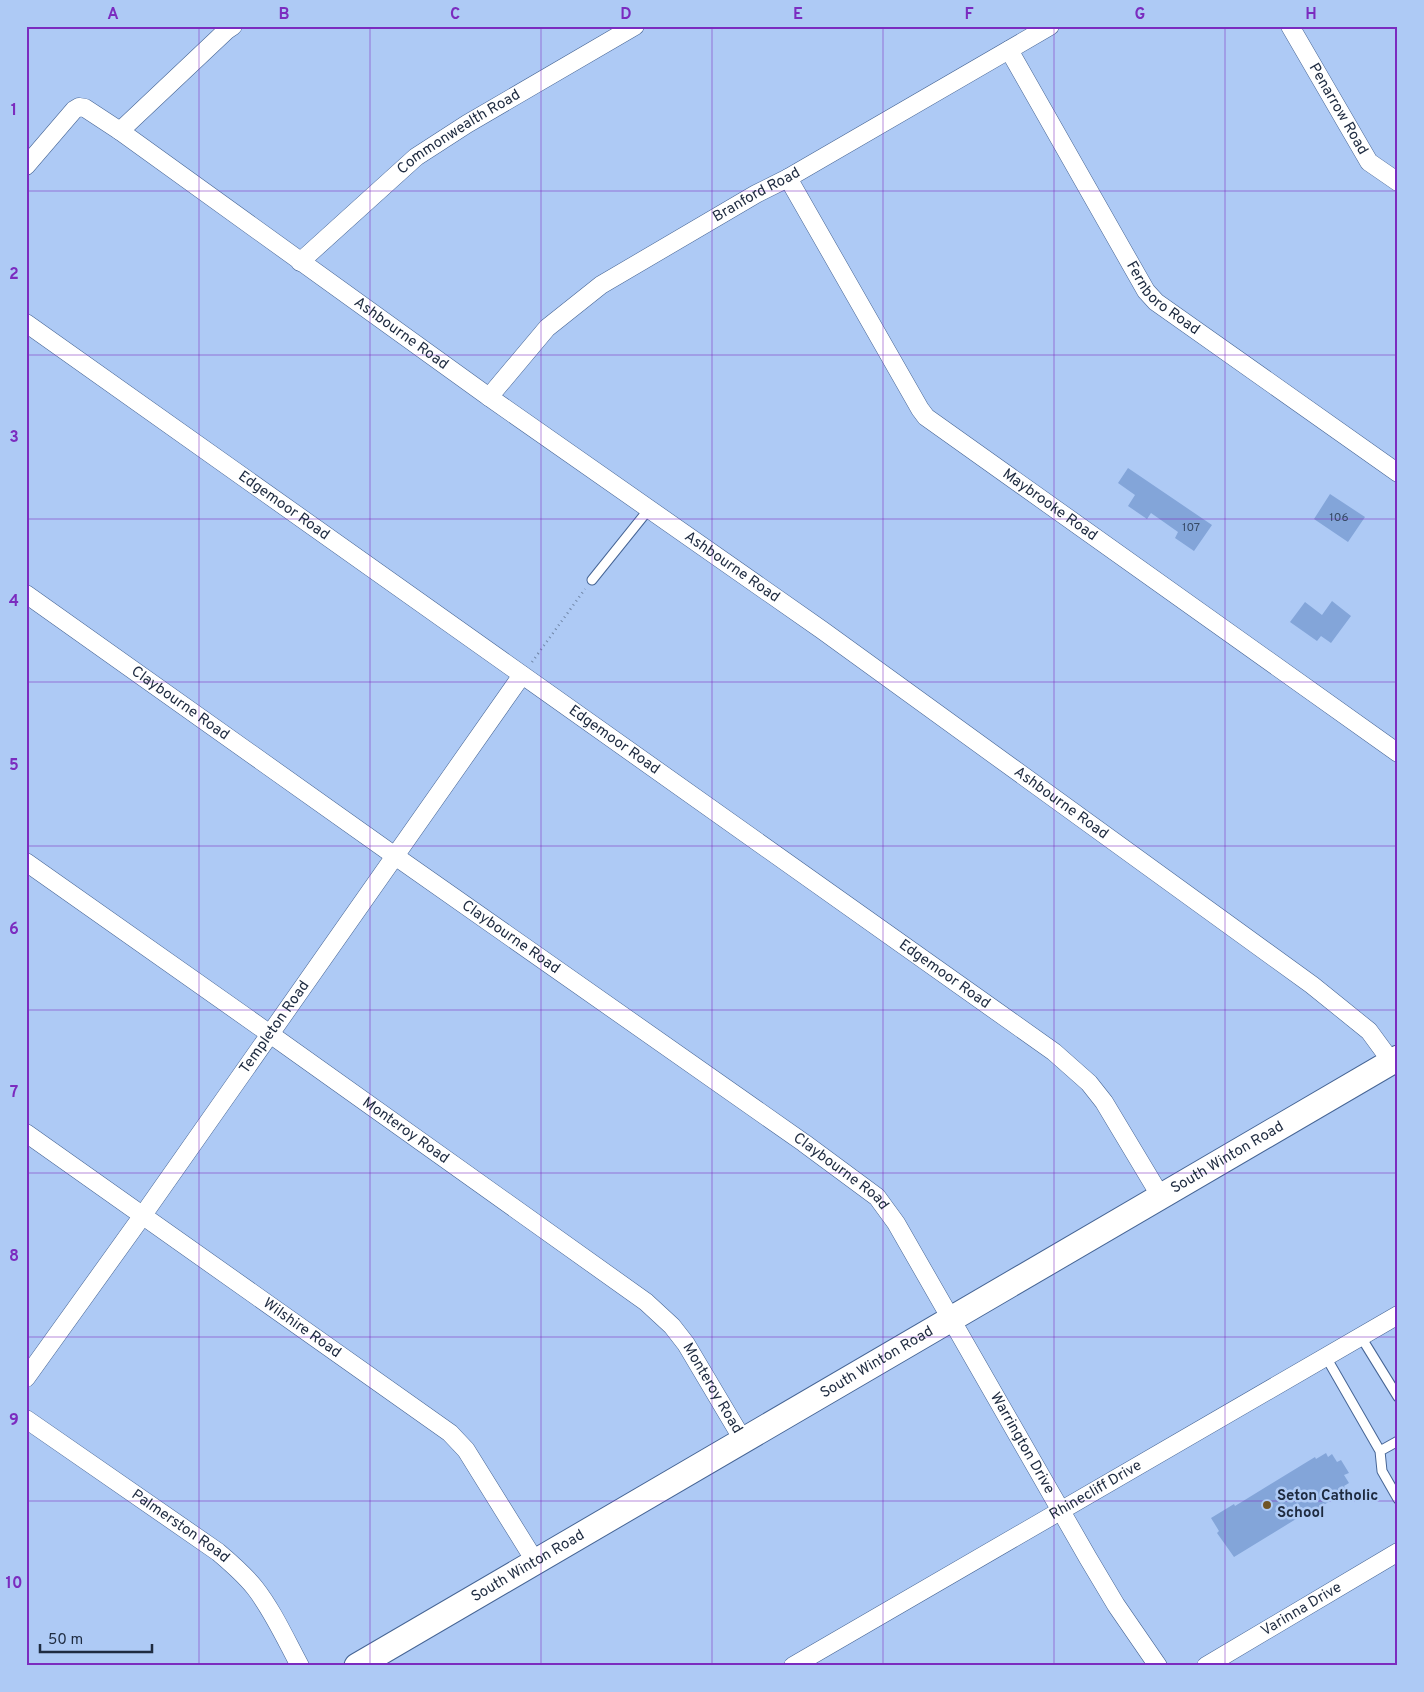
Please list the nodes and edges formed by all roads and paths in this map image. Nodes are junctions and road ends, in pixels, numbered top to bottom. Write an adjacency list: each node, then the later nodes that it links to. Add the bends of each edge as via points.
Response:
1 (233, 26): 6 (street)
2 (636, 26): 10 (street, Commonwealth Road, via 466,124 416,157)
3 (1050, 26): 5 (street, Branford Road)
4 (1290, 26): 9 (street, Penarrow Road, via 1369,162)
5 (1009, 50): 8 (street, Branford Road); 13 (street, Fernboro Road, via 1146,291 1156,302)
6 (120, 131): 7 (street, Ashbourne Road, via 79,107); 10 (street, Ashbourne Road)
7 (26, 166)
8 (788, 178): 12 (street, Branford Road, via 601,285 547,328); 18 (street, Maybrooke Road, via 926,417)
9 (1398, 182)
10 (300, 262): 12 (street, Ashbourne Road)
11 (26, 323): 17 (street, Edgemoor Road)
12 (489, 397): 14 (street, Ashbourne Road)
13 (1398, 473)
14 (648, 509): 15 (lane); 22 (street, Ashbourne Road, via 822,630 1312,985 1369,1031)
15 (592, 580): 17 (path)
16 (26, 594): 19 (street, Claybourne Road)
17 (522, 675): 19 (street, Templeton Road); 24 (street, Edgemoor Road, via 1067,1063 1104,1102)
18 (1398, 753)
19 (395, 856): 21 (street, Templeton Road); 27 (street, Claybourne Road, via 804,1143 877,1198 896,1223)
20 (26, 862): 21 (street, Monteroy Road)
21 (270, 1034): 25 (street, Templeton Road); 33 (street, Monteroy Road, via 646,1302 686,1344)
22 (1395, 1060): 24 (main road, South Winton Road)
23 (26, 1133): 25 (street, Wilshire Road)
24 (1162, 1197): 27 (main road, South Winton Road)
25 (143, 1215): 30 (street, Templeton Road); 39 (street, Wilshire Road, via 450,1433 466,1450)
26 (1397, 1319): 28 (street, Rhinecliff Drive)
27 (951, 1320): 33 (main road, South Winton Road); 37 (street, Warrington Drive)
28 (1361, 1337): 29 (street, Rhinecliff Drive); 31 (lane)
29 (1326, 1357): 35 (lane); 37 (street, Rhinecliff Drive)
30 (26, 1378)
31 (1398, 1397)
32 (26, 1418): 40 (street, Palmerston Road, via 239,1570 264,1602)
33 (743, 1440): 39 (main road, South Winton Road)
34 (1398, 1441): 35 (lane)
35 (1380, 1451): 36 (lane, via 1382,1472)
36 (1398, 1499)
37 (1061, 1511): 42 (street, Rhinecliff Drive); 43 (street, Warrington Drive, via 1116,1604)
38 (1398, 1552): 44 (street, Varinna Drive)
39 (535, 1561): 41 (main road, South Winton Road)
40 (300, 1666)
41 (356, 1666)
42 (793, 1666)
43 (1158, 1666)
44 (1206, 1666)

